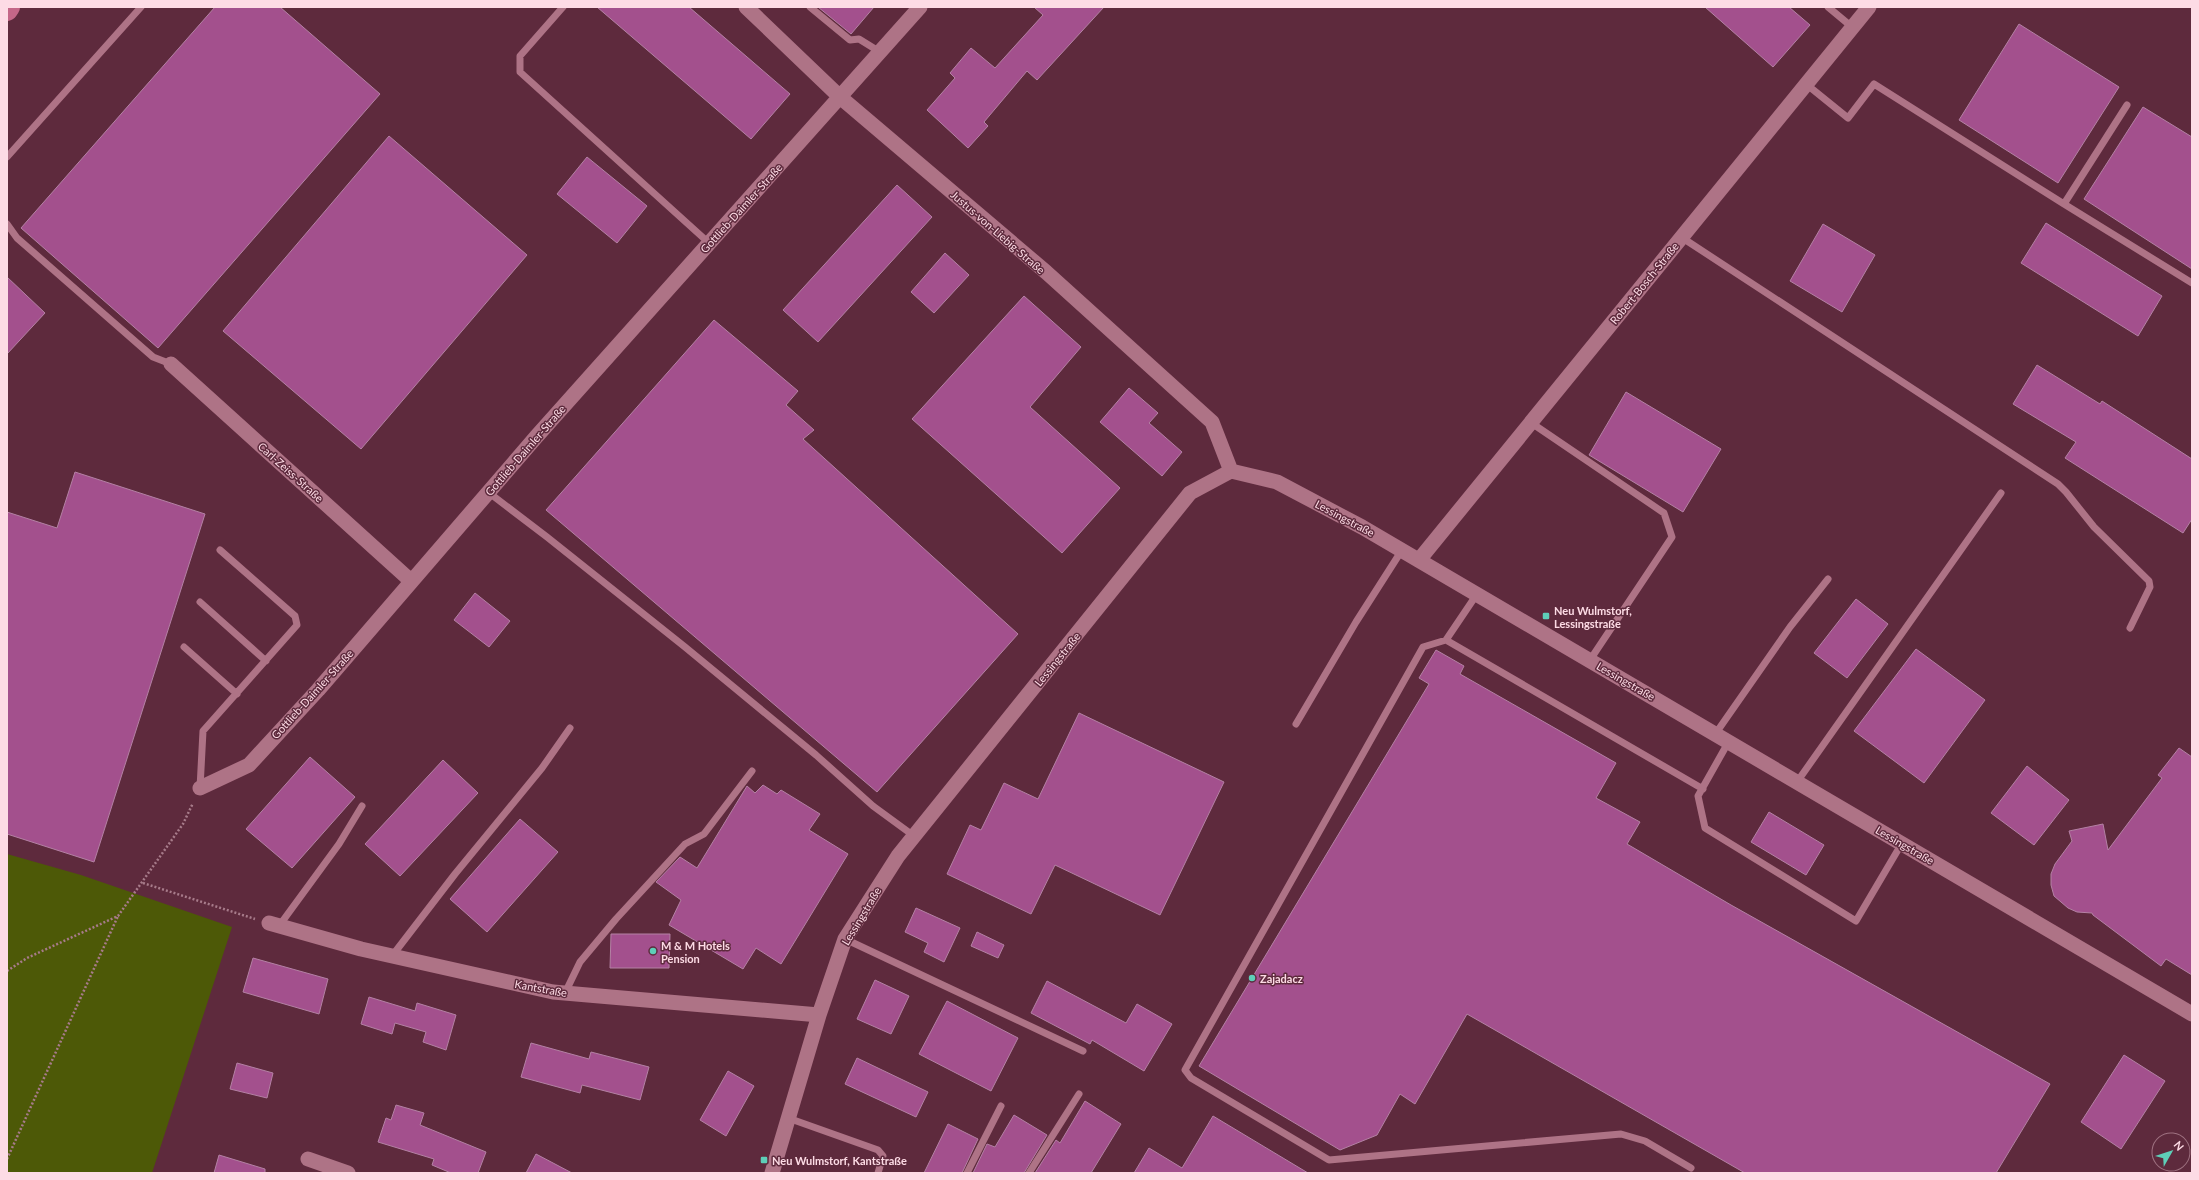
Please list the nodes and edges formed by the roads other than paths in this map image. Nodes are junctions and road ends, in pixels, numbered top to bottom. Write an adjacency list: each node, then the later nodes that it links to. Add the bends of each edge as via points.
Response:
1 (9, 7): 9 (main road)
2 (141, 7): 15 (lane)
3 (563, 7): 19 (lane, via 520,56 520,72)
4 (746, 7): 13 (street, Justus-von-Liebig-Straße)
5 (810, 7): 11 (lane, via 850,40 860,39)
6 (920, 7): 11 (street, Gottlieb-Daimler-Straße)
7 (1828, 7): 10 (lane)
8 (1869, 7): 10 (street, Robert-Bosch-Straße)
9 (7, 10)
10 (1852, 27): 12 (street, Robert-Bosch-Straße)
11 (880, 52): 13 (street, Gottlieb-Daimler-Straße)
12 (1806, 84): 16 (lane, via 1848,118 1874,84); 18 (street, Robert-Bosch-Straße)
13 (840, 97): 19 (street, Gottlieb-Daimler-Straße); 23 (street, Justus-von-Liebig-Straße, via 1046,272 1212,422)
14 (2127, 105): 16 (lane)
15 (7, 157)
16 (2064, 204): 20 (lane)
17 (7, 224): 21 (lane, via 17,238 153,357)
18 (1681, 237): 22 (street, Robert-Bosch-Straße); 33 (lane, via 2066,492 2094,527 2149,581 2150,587)
19 (709, 243): 24 (street, Gottlieb-Daimler-Straße)
20 (2192, 283)
21 (171, 364): 30 (street, Carl-Zeiss-Straße)
22 (1530, 422): 28 (street, Robert-Bosch-Straße); 36 (lane, via 1664,513 1672,536)
23 (1231, 471): 27 (street, Lessingstraße, via 1278,482); 48 (street, Lessingstraße, via 1190,493)
24 (488, 492): 30 (street, Gottlieb-Daimler-Straße); 48 (lane, via 685,647 816,755 873,806)
25 (2001, 493): 44 (lane)
26 (220, 550): 37 (lane, via 295,616 297,625 294,630)
27 (1402, 550): 28 (street, Lessingstraße); 39 (lane)
28 (1419, 560): 31 (street, Lessingstraße)
29 (1828, 579): 41 (lane, via 1790,627)
30 (411, 581): 45 (street, Gottlieb-Daimler-Straße, via 318,690 249,765)
31 (1477, 594): 34 (lane); 36 (street, Lessingstraße)
32 (200, 602): 37 (lane)
33 (2130, 628)
34 (1446, 640): 46 (lane); 61 (lane, via 1422,647 1185,1070 1192,1078 1329,1160 1621,1134 1645,1141)
35 (184, 647): 38 (lane)
36 (1590, 660): 41 (street, Lessingstraße)
37 (266, 661): 38 (lane)
38 (236, 694): 45 (lane, via 204,732)
39 (1296, 724)
40 (570, 728): 52 (lane, via 542,768)
41 (1716, 733): 42 (street, Lessingstraße)
42 (1729, 741): 44 (street, Lessingstraße); 46 (lane)
43 (752, 771): 53 (lane, via 704,834 685,844 616,919 580,962)
44 (1797, 782): 49 (street, Lessingstraße)
45 (200, 788)
46 (1703, 789): 49 (lane, via 1698,796 1705,828 1856,921)
47 (362, 806): 50 (lane, via 339,844)
48 (914, 836): 51 (street, Lessingstraße, via 898,856)
49 (1902, 844): 54 (street, Lessingstraße)
50 (274, 924): 52 (street, Kantstraße)
51 (845, 939): 55 (street, Lessingstraße); 56 (lane)
52 (392, 956): 53 (street, Kantstraße)
53 (565, 993): 55 (street, Kantstraße)
54 (2192, 1014)
55 (818, 1015): 59 (street, Lessingstraße)
56 (1083, 1051)
57 (1079, 1094): 66 (lane)
58 (1001, 1106): 65 (lane)
59 (788, 1118): 63 (street, Lessingstraße); 64 (lane, via 878,1150 883,1156)
60 (308, 1159): 62 (street)
61 (1691, 1168)
62 (348, 1173)
63 (772, 1173)
64 (878, 1173)
65 (967, 1173)
66 (1029, 1173)

